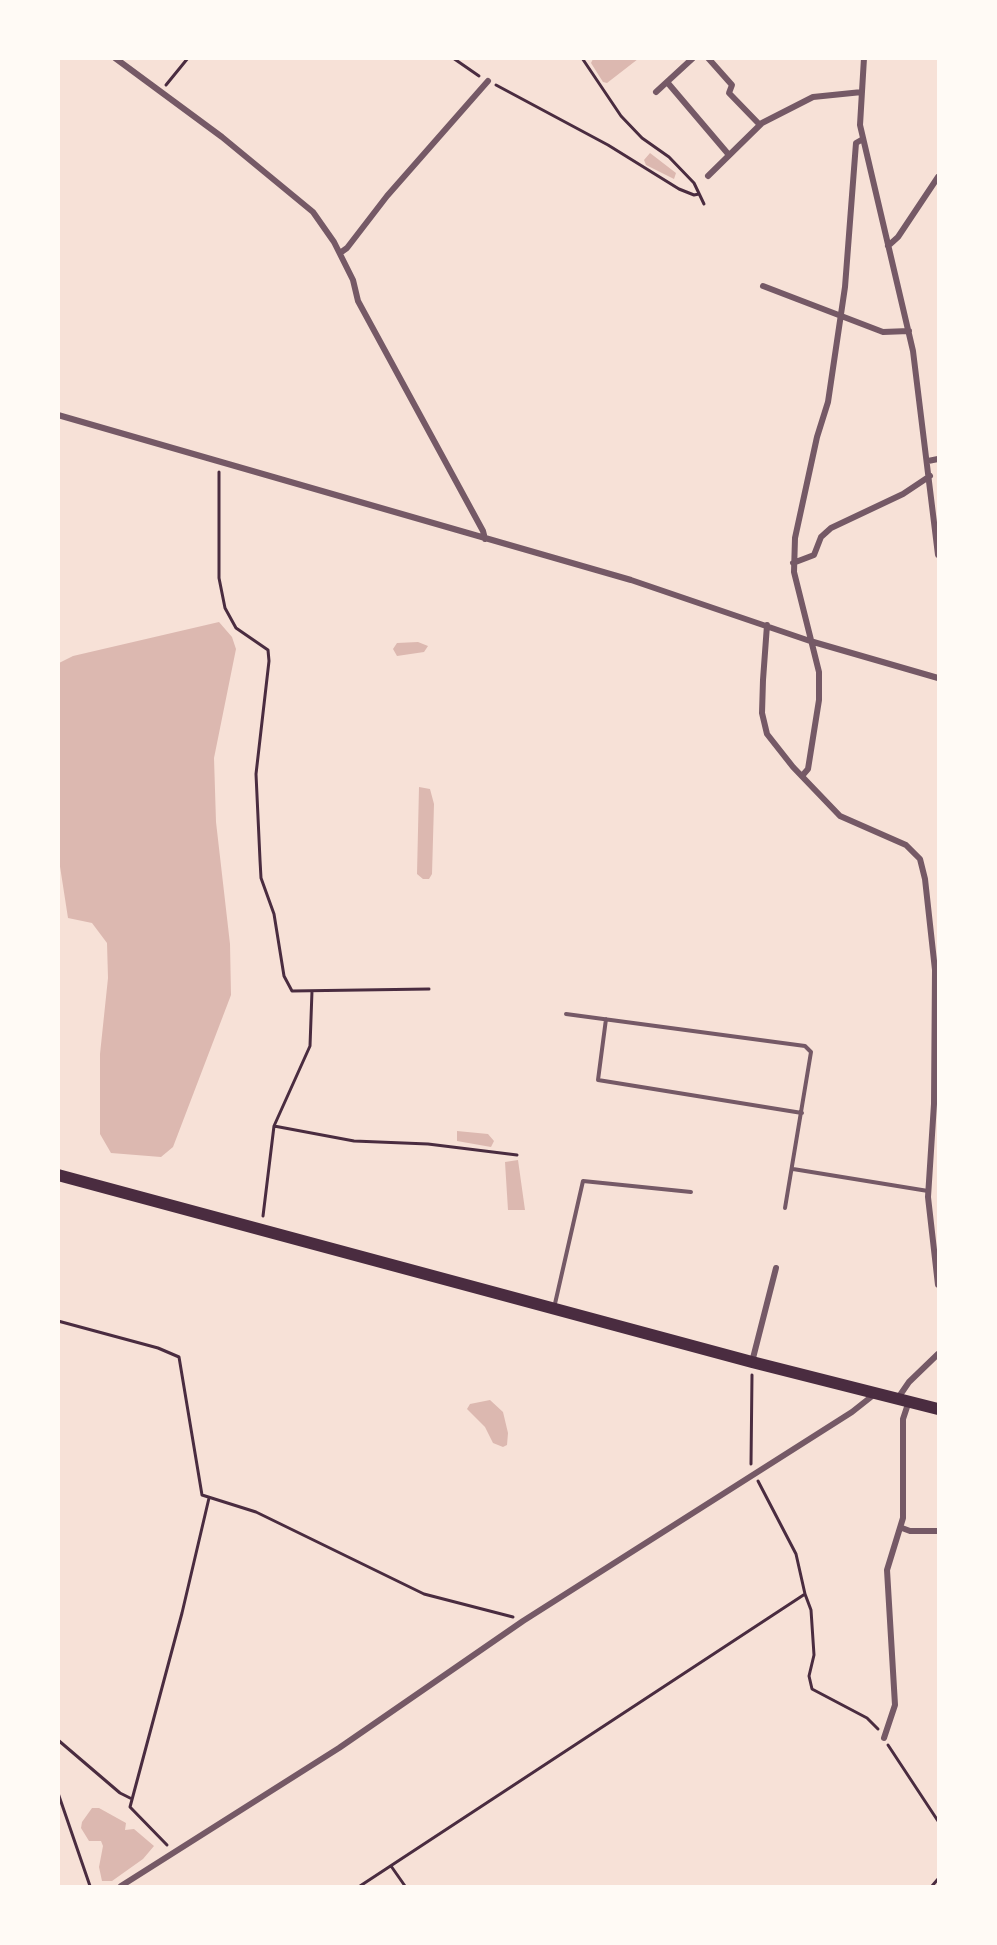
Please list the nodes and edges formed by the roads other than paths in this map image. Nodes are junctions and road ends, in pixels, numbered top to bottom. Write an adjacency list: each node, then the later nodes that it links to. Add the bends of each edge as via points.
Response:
1 (115, 58): 15 (street, via 222,136 313,212)
2 (693, 58): 6 (street)
3 (708, 58): 9 (street, via 732,85 729,93)
4 (864, 58): 8 (street)
5 (488, 81): 15 (street)
6 (666, 82): 7 (street); 11 (street)
7 (656, 92)
8 (862, 92): 9 (street, via 813,97); 10 (street)
9 (760, 125): 11 (street)
10 (863, 140): 14 (street); 17 (street, via 856,143)
11 (729, 155): 12 (street)
12 (708, 176)
13 (939, 177): 14 (street)
14 (888, 246): 18 (street)
15 (340, 253): 23 (street, via 358,301 483,531)
16 (763, 286): 17 (street)
17 (840, 316): 18 (street, via 883,332); 25 (street, via 828,402 814,448)
18 (909, 331): 21 (street)
19 (58, 415): 23 (street)
20 (939, 459): 21 (street)
21 (928, 461): 22 (street)
22 (930, 476): 24 (street); 25 (street, via 903,494 831,528 821,537 814,555)
23 (484, 540): 26 (street, via 631,580)
24 (939, 555)
25 (793, 563): 27 (street)
26 (768, 625): 27 (street); 29 (street, via 762,713 766,734)
27 (813, 642): 28 (street); 29 (street, via 819,700 808,769)
28 (939, 678)
29 (802, 776): 35 (street, via 840,816 906,845 920,859 935,970)
30 (566, 1014): 31 (lane)
31 (606, 1019): 32 (lane, via 598,1080); 32 (lane, via 805,1047 811,1052)
32 (801, 1113): 33 (lane)
33 (793, 1169): 35 (lane); 37 (lane)
34 (58, 1175): 40 (main road)
35 (929, 1191): 39 (street)
36 (691, 1192): 40 (lane, via 583,1181)
37 (785, 1208)
38 (776, 1268): 42 (street)
39 (939, 1284)
40 (554, 1308): 42 (main road)
41 (939, 1354): 44 (street, via 909,1382)
42 (752, 1362): 43 (main road)
43 (877, 1392): 44 (main road); 49 (street, via 852,1412 523,1621 339,1748)
44 (904, 1400): 45 (main road); 46 (street)
45 (939, 1409)
46 (902, 1528): 47 (street); 48 (street, via 887,1569 895,1705)
47 (939, 1531)
48 (884, 1738)
49 (121, 1887)

